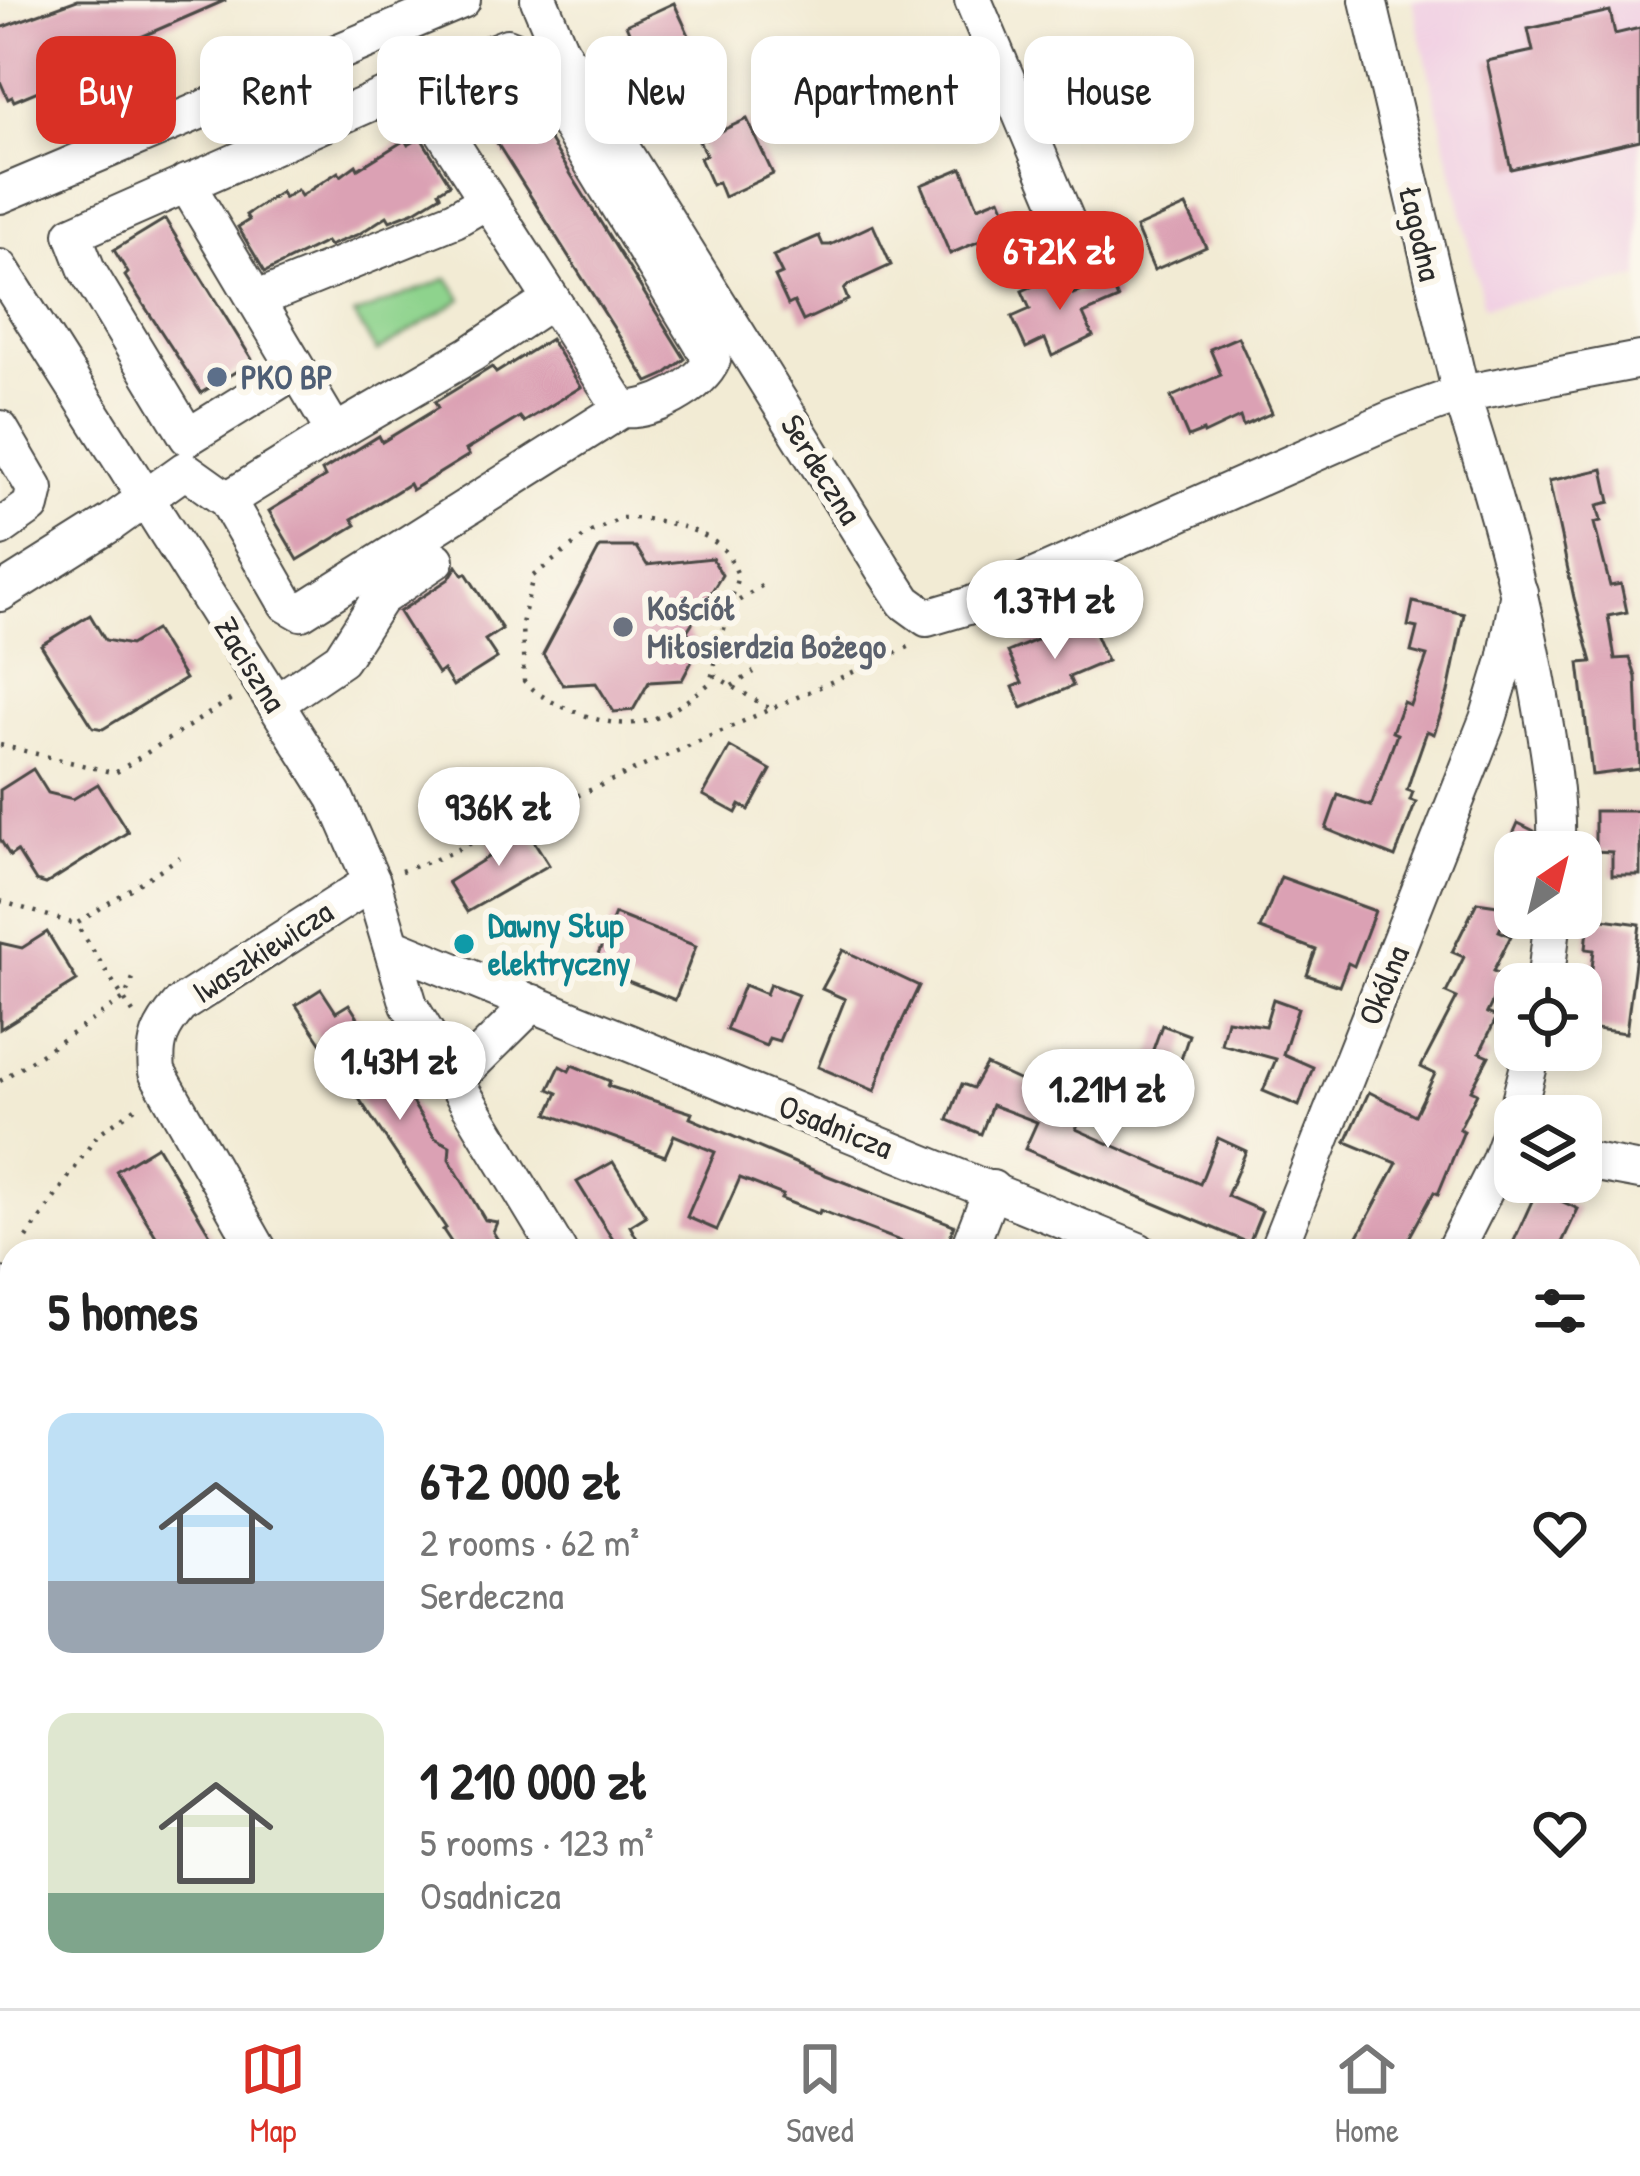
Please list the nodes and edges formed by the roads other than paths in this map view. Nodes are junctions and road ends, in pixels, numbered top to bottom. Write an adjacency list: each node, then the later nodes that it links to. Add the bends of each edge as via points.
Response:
1 (459, 0): 8 (street)
2 (539, 0): 19 (street, Serdeczna, via 560,50 886,573 927,618)
3 (973, 0): 13 (street)
4 (1369, 0): 19 (street, Łagodna)
5 (377, 100): 9 (street)
6 (561, 111): 20 (street, via 712,360 658,403)
7 (450, 144): 11 (street)
8 (38, 181): 10 (street); 12 (street)
9 (186, 183): 12 (street); 15 (street)
10 (0, 195)
11 (486, 201): 15 (street); 16 (street)
12 (73, 234): 23 (street)
13 (1075, 242)
14 (0, 268): 24 (street, Zaciszna)
15 (255, 300): 18 (street)
16 (551, 300): 20 (street); 22 (street)
17 (1640, 360): 19 (street)
18 (296, 370): 22 (street); 23 (street)
19 (1461, 394): 28 (street, Okólna)
20 (622, 410): 25 (street, via 302,611 286,604)
21 (0, 429): 26 (street, via 35,489 31,506)
22 (335, 433): 25 (street)
23 (187, 453): 24 (street); 25 (street)
24 (147, 498): 29 (street); 30 (street, Zaciszna)
25 (227, 500)
26 (0, 528)
27 (436, 560): 30 (street, via 380,598 340,659)
28 (1520, 592): 31 (street, Okólna); 32 (street, Okólna)
29 (0, 593)
30 (276, 703): 34 (street, Zaciszna)
31 (1488, 719): 32 (street, via 1520,710); 46 (street, Okólna)
32 (1549, 747): 33 (street, Okólna)
33 (1557, 831)
34 (382, 878): 35 (street, Zaciszna); 42 (street, Iwaszkiewicza, via 180,1005 160,1027 157,1072)
35 (392, 946): 36 (street); 37 (street, Zaciszna, via 409,1005)
36 (533, 1003): 37 (street); 41 (street, Osadnicza)
37 (453, 1082): 43 (street, Zaciszna)
38 (1602, 1164): 40 (street)
39 (1494, 1168): 47 (street)
40 (1640, 1172)
41 (992, 1190): 44 (street); 45 (street, Osadnicza)
42 (252, 1239)
43 (551, 1239)
44 (973, 1239)
45 (1109, 1239)
46 (1282, 1239)
47 (1460, 1239)

